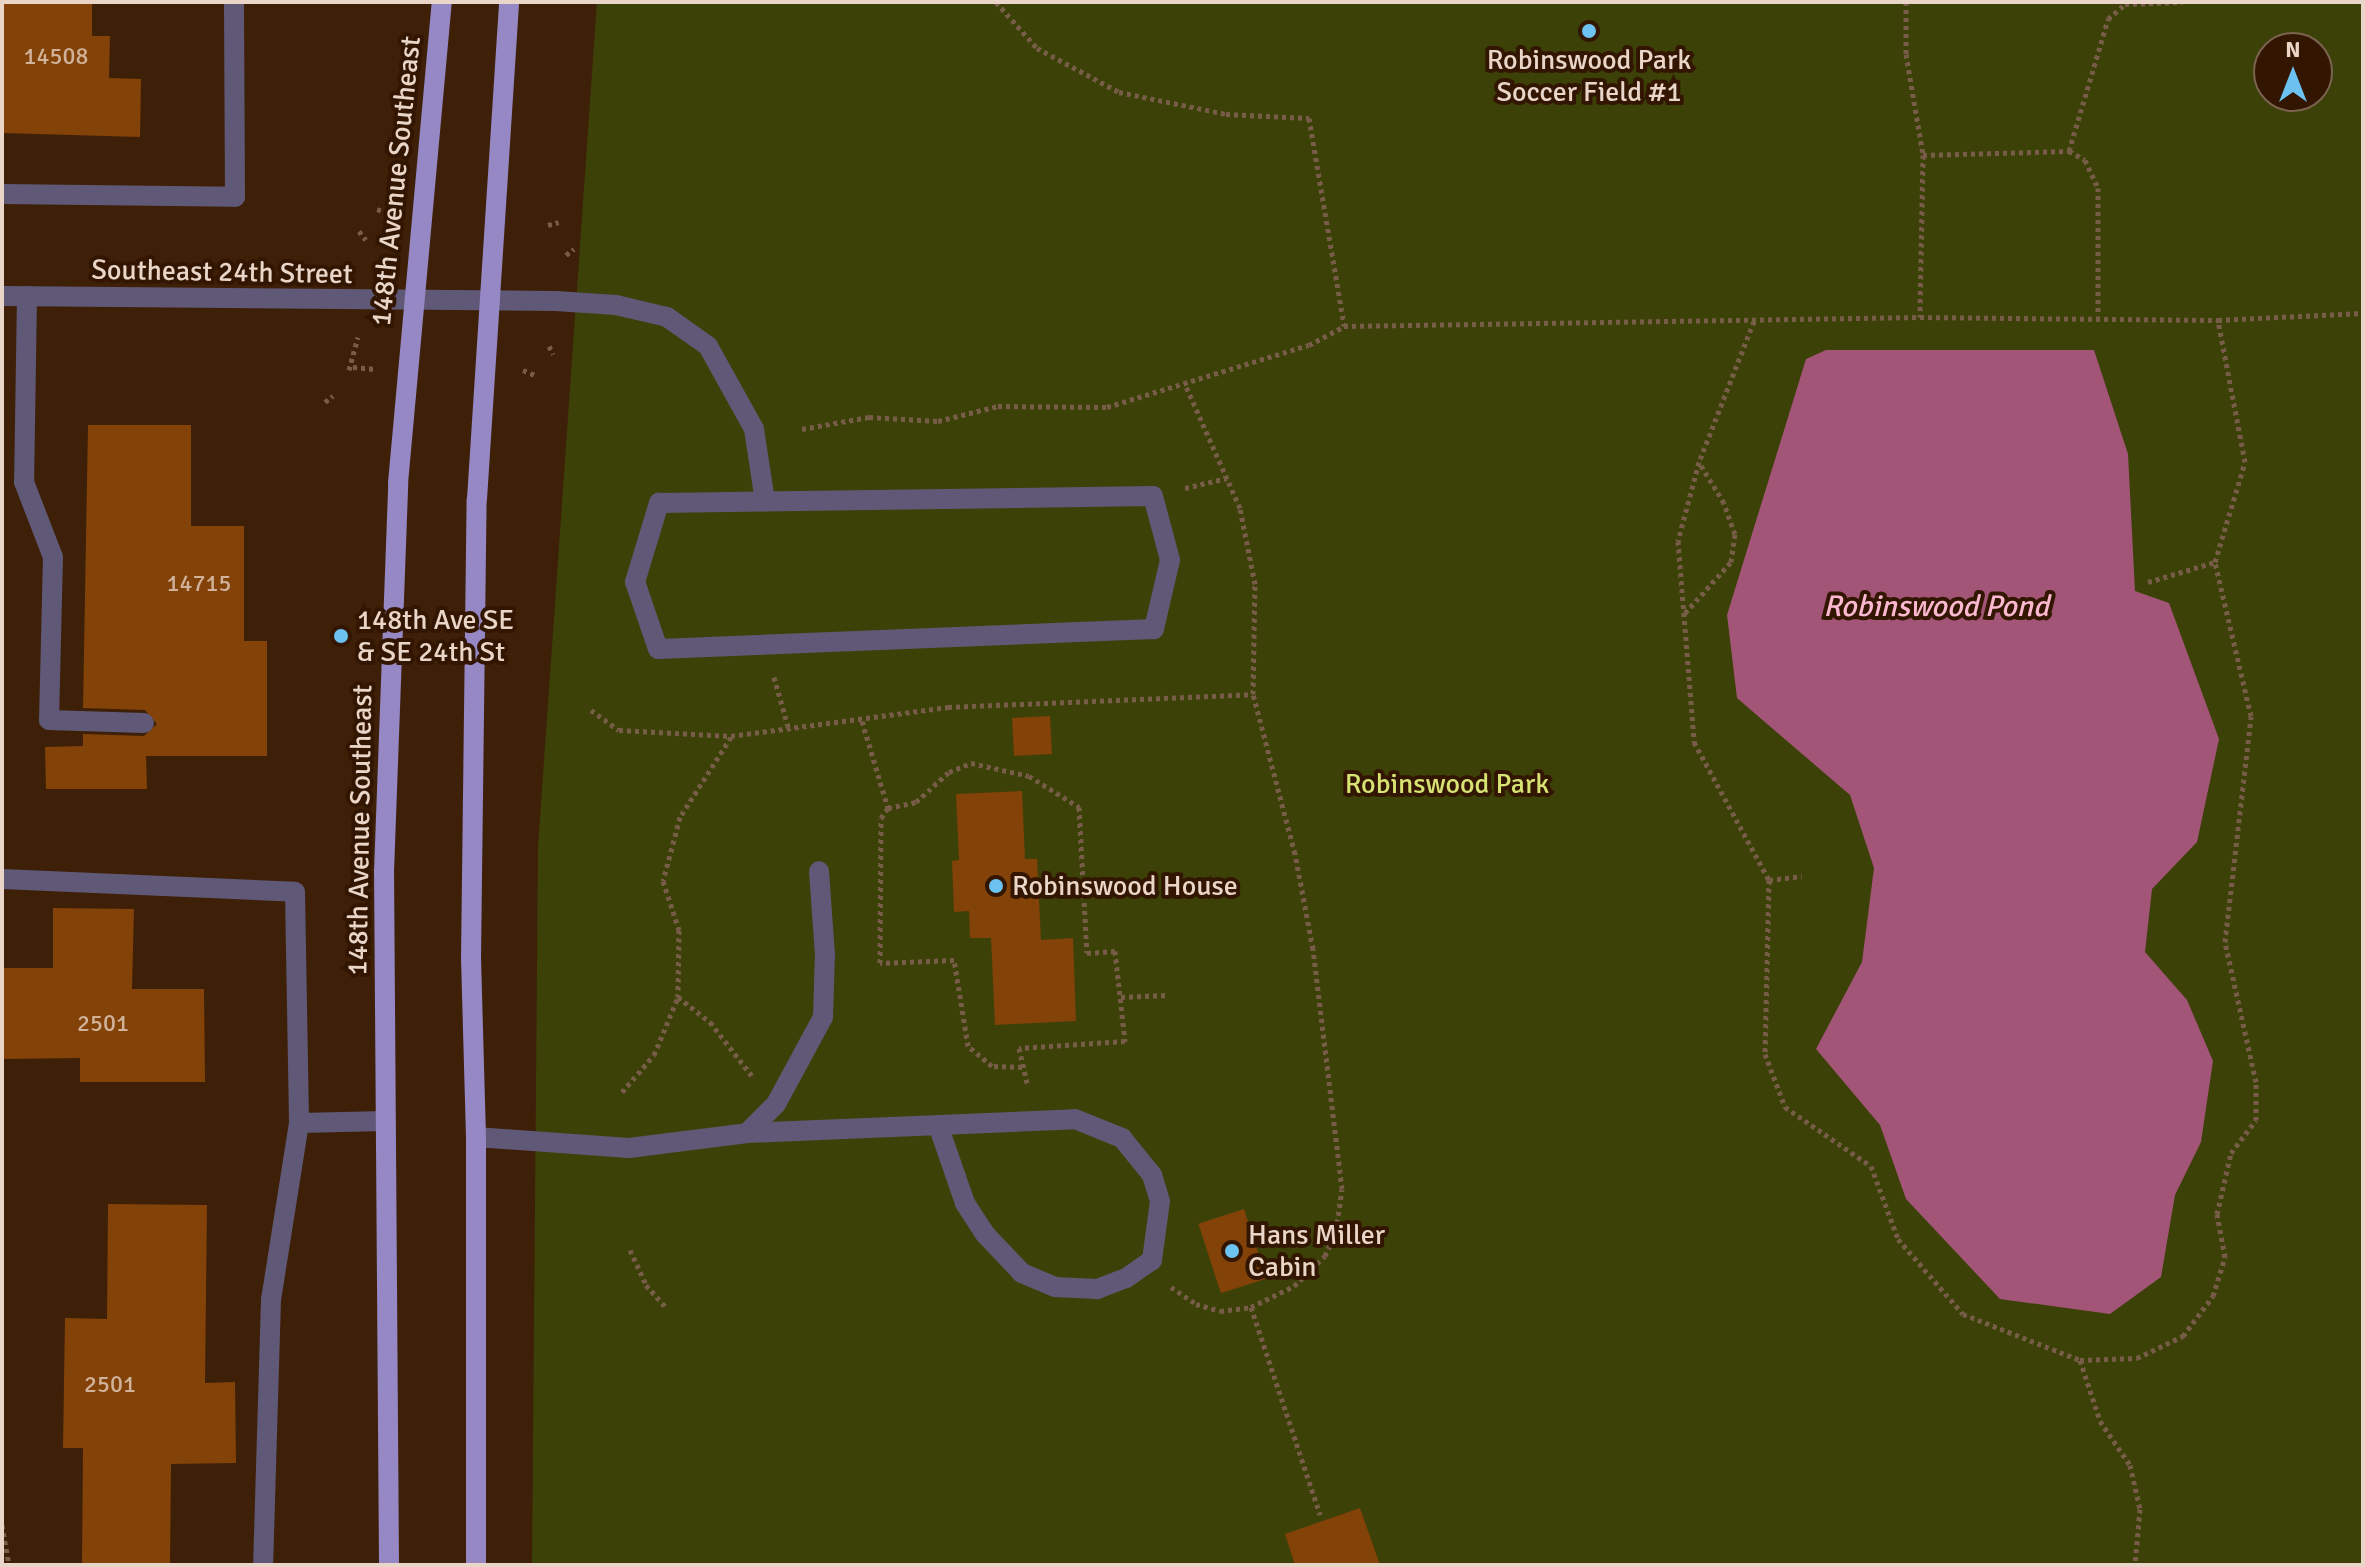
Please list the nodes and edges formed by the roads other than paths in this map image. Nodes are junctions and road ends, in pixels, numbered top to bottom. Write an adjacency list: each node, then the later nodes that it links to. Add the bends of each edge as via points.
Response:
1 (234, 2): 4 (street, via 235,197)
2 (442, 2): 7 (main road, 148th Avenue Southeast)
3 (509, 2): 8 (main road)
4 (2, 194)
5 (2, 296): 6 (street, Southeast 24th Street)
6 (27, 296): 7 (street, Southeast 24th Street); 10 (street, via 24,482 53,557 49,720)
7 (411, 303): 8 (street, Southeast 24th Street); 13 (main road, 148th Avenue Southeast, via 398,483 384,872)
8 (488, 304): 9 (street, Southeast 24th Street, via 616,305 667,317 708,346 754,429); 17 (main road, via 477,499 473,739)
9 (765, 501): 9 (street, via 659,503 635,582 658,649 1154,629 1170,560 1153,496)
10 (144, 723)
11 (819, 871): 16 (street, via 823,1017 776,1104)
12 (2, 879): 14 (street, via 295,892)
13 (385, 1121): 14 (street); 19 (main road, 148th Avenue Southeast)
14 (299, 1123): 18 (street, via 271,1299)
15 (939, 1128): 15 (street, via 1075,1119 1113,1133 1142,1158 1156,1187 1160,1201 1152,1260 1097,1289 1055,1287 1022,1273 985,1234 962,1199); 16 (street)
16 (747, 1133): 17 (street, via 629,1148)
17 (476, 1137): 20 (main road)
18 (263, 1565)
19 (389, 1565)
20 (476, 1565)

